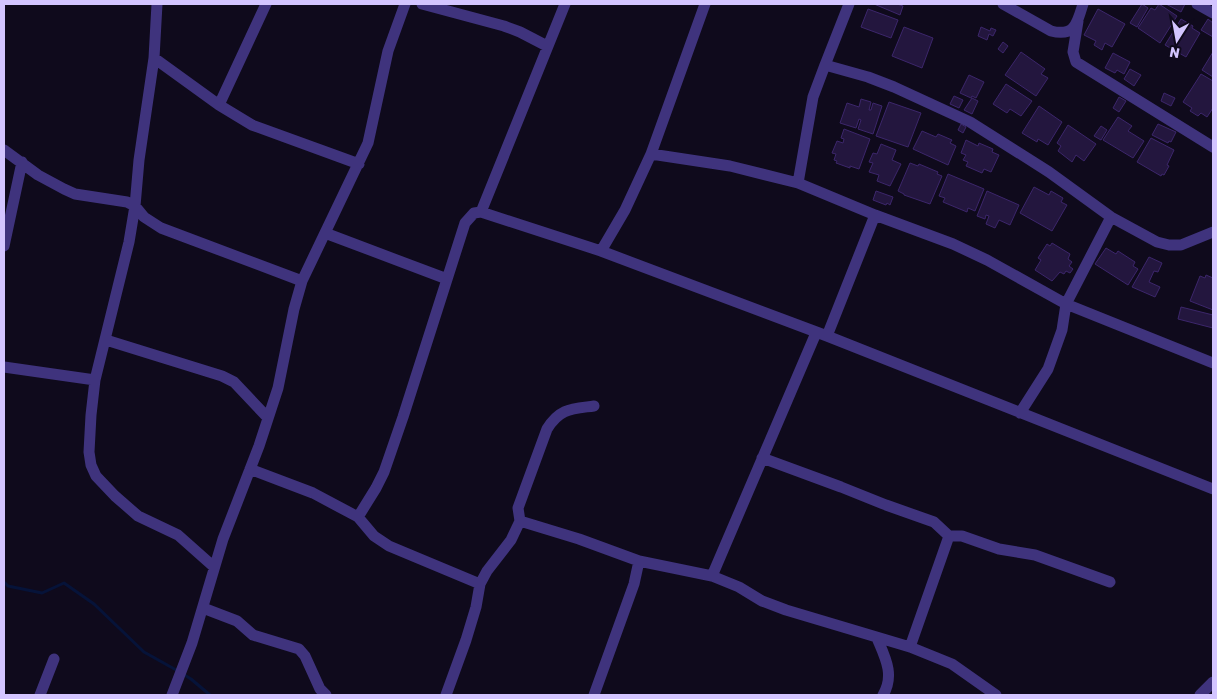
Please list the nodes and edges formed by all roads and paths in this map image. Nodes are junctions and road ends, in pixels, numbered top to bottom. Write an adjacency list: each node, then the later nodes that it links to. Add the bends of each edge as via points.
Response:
1 (157, 4): 14 (street)
2 (266, 4): 16 (street)
3 (405, 4): 21 (street, via 388,51 368,143)
4 (422, 4): 13 (street, via 504,26)
5 (565, 4): 13 (street)
6 (705, 4): 19 (street)
7 (849, 4): 15 (street)
8 (1002, 4): 12 (street, via 1059,33 1073,29)
9 (1083, 4): 12 (street)
10 (1197, 4): 11 (street)
11 (1213, 13)
12 (1078, 21): 17 (street, via 1073,52 1076,62)
13 (547, 46): 24 (street)
14 (154, 58): 16 (street); 23 (street)
15 (825, 65): 22 (street, via 813,97); 26 (street, via 894,87 970,122)
16 (219, 105): 21 (street, via 252,124)
17 (1213, 146)
18 (4, 150): 20 (street)
19 (651, 154): 22 (street, via 730,166); 30 (street, via 625,210)
20 (22, 162): 23 (street, via 38,175 75,194 120,200); 29 (street)
21 (359, 164): 28 (street)
22 (798, 183): 25 (street)
23 (135, 206): 32 (street, via 144,217 161,228); 35 (street)
24 (481, 212): 30 (street); 31 (street, via 474,213 465,224)
25 (875, 215): 33 (street, via 953,244); 34 (street)
26 (1112, 217): 27 (street, via 1169,245 1181,245); 33 (street)
27 (1213, 232)
28 (326, 233): 31 (street); 32 (street)
29 (4, 246)
30 (601, 251): 34 (street)
31 (447, 279): 45 (street, via 384,472)
32 (302, 281): 41 (street, via 288,348)
33 (1066, 304): 36 (street); 40 (street, via 1062,330 1048,369)
34 (822, 335): 40 (street); 42 (street)
35 (106, 340): 38 (street); 41 (street, via 222,376 234,382)
36 (1213, 364)
37 (4, 367): 38 (street)
38 (95, 380): 49 (street, via 89,452 96,476 138,516 178,535)
39 (594, 406): 46 (street, via 569,409 554,418 547,428 520,503)
40 (1020, 413): 44 (street)
41 (268, 418): 43 (street)
42 (762, 458): 47 (street, via 934,522); 50 (street)
43 (250, 469): 45 (street, via 313,493); 49 (street)
44 (1213, 489)
45 (358, 517): 52 (street, via 374,536 390,546)
46 (520, 521): 48 (street); 52 (street, via 511,540)
47 (949, 536): 51 (street, via 962,536 999,549 1035,555); 55 (street)
48 (638, 561): 50 (street); 62 (street, via 627,607)
49 (214, 567): 53 (street)
50 (712, 576): 54 (street, via 762,601)
51 (1110, 582)
52 (480, 584): 61 (street, via 466,640)
53 (203, 608): 59 (street); 60 (street, via 237,621 253,635 299,649 320,690)
54 (877, 638): 55 (street); 63 (street, via 889,672)
55 (910, 647): 64 (street, via 952,664)
56 (54, 659): 58 (street)
57 (1213, 682): 65 (street)
58 (40, 695)
59 (172, 695)
60 (326, 695)
61 (446, 695)
62 (594, 695)
63 (883, 695)
64 (996, 695)
65 (1200, 695)

